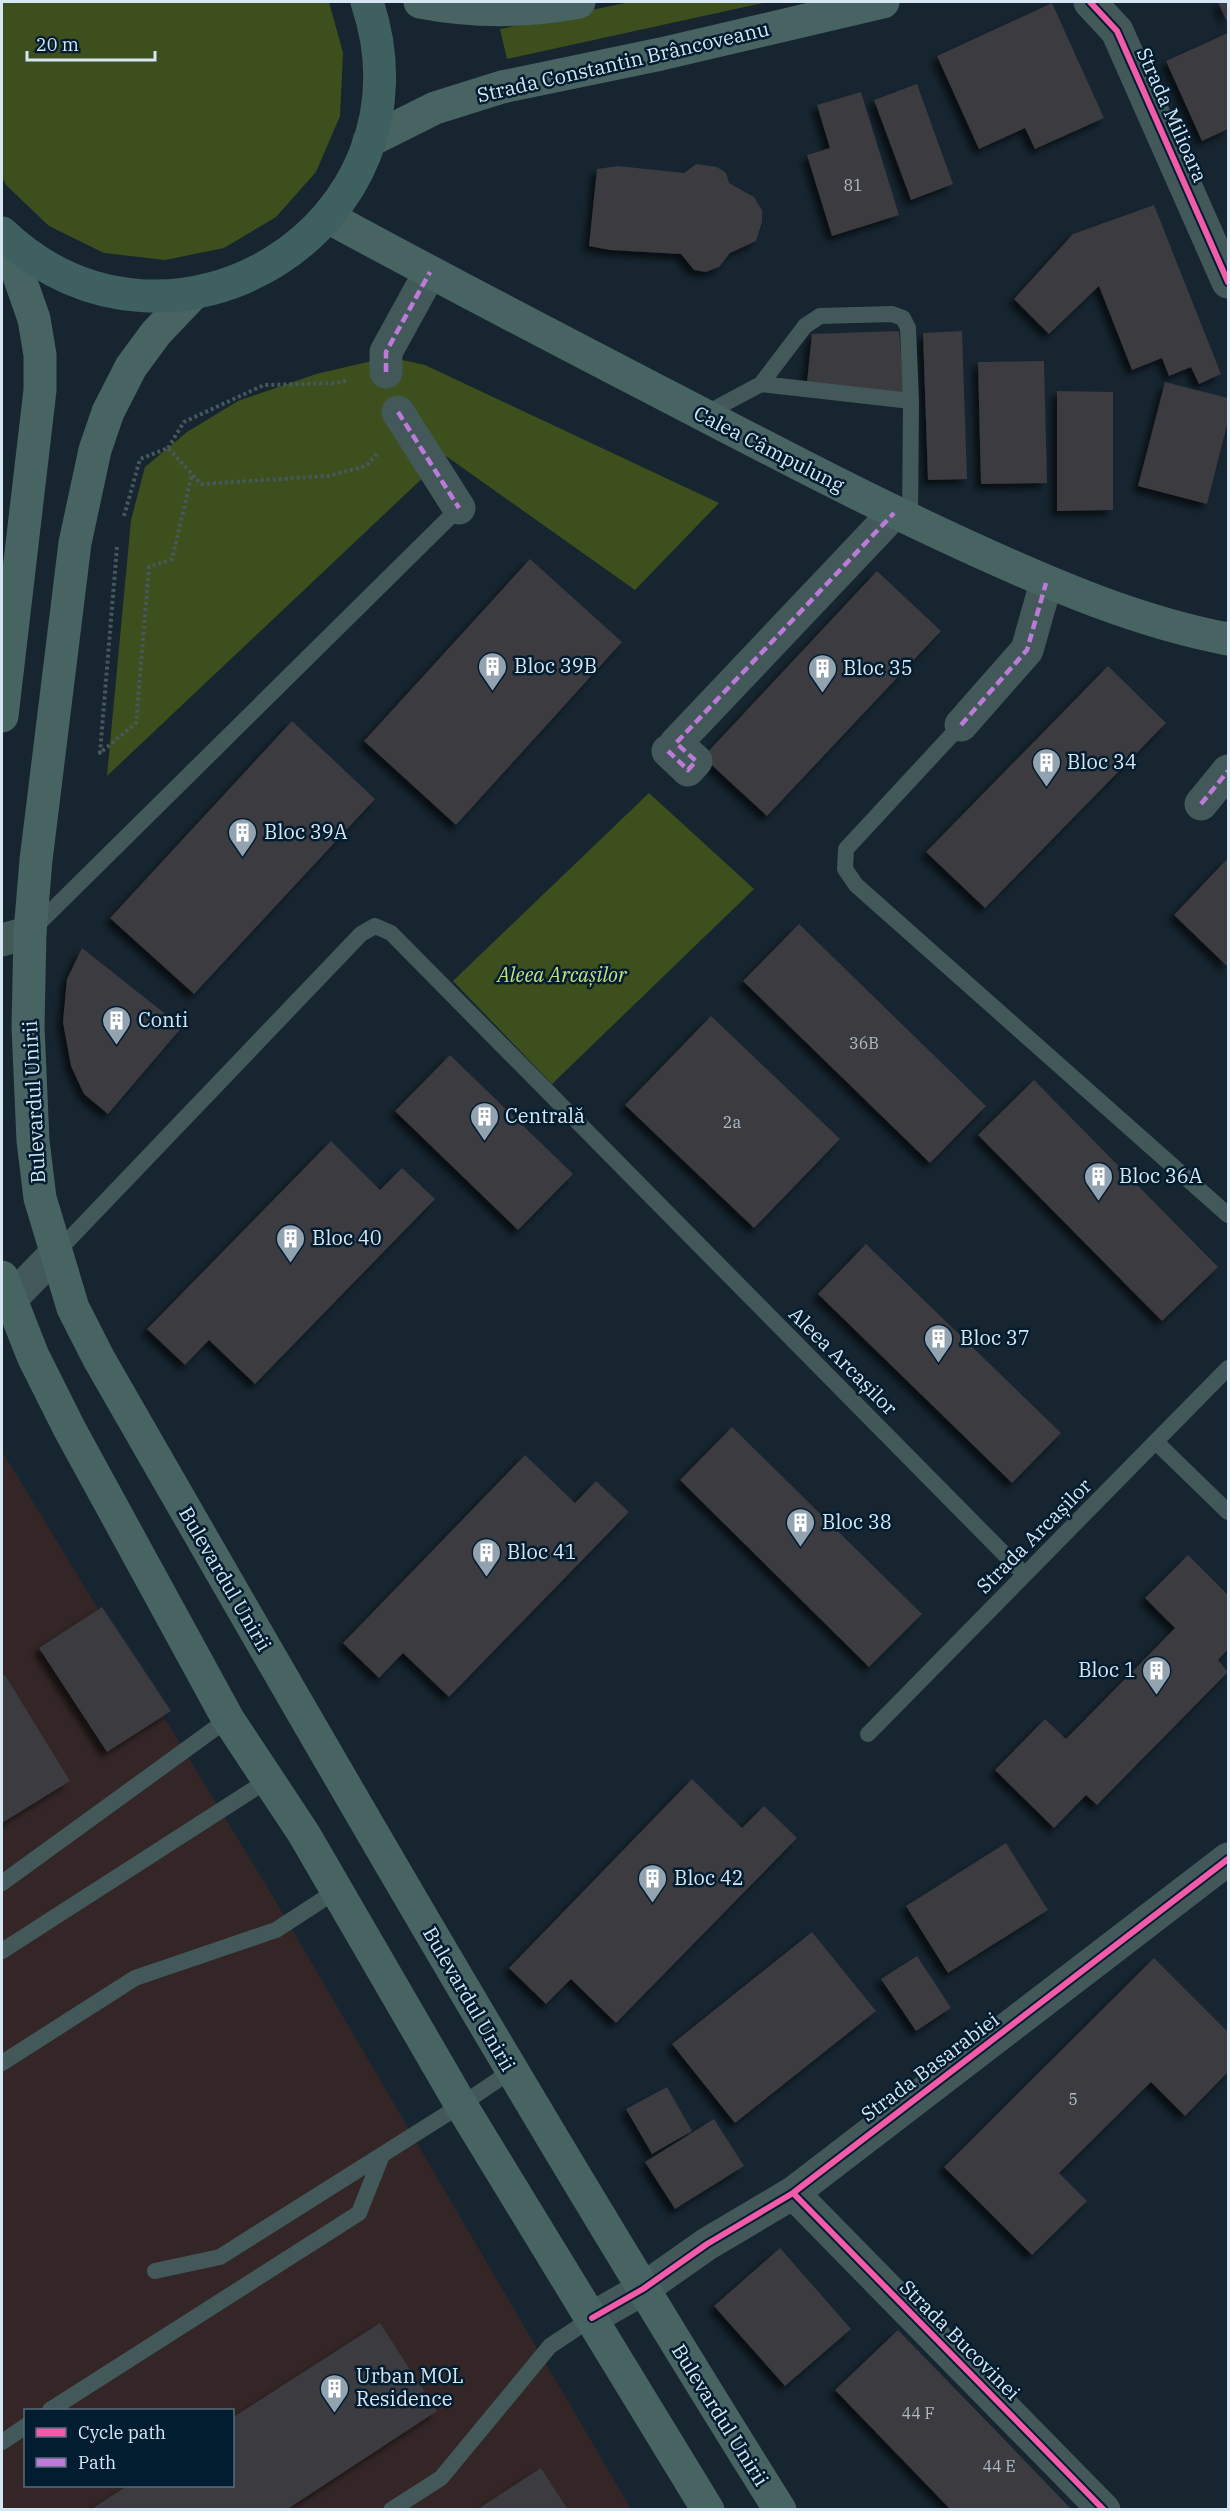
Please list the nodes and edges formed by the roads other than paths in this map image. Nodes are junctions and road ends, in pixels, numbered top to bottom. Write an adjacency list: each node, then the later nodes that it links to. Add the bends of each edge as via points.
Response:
1 (368, 2): 7 (main road, via 380,74)
2 (420, 2): 3 (main road, via 488,9)
3 (579, 2)
4 (883, 2): 7 (main road, Strada Constantin Brâncoveanu, via 502,87 435,108)
5 (1090, 2): 6 (street, Strada Milioara)
6 (1118, 16): 10 (street, Strada Milioara)
7 (369, 141): 8 (main road, via 355,177)
8 (328, 216): 11 (main road, Calea Câmpulung); 12 (main road, via 309,237 264,269 239,281)
9 (3, 234): 12 (main road, via 39,262 88,285 122,294); 22 (main road, via 34,319 40,390)
10 (1224, 262)
11 (430, 272): 13 (street, via 386,352); 17 (main road, Calea Câmpulung)
12 (194, 293): 27 (main road, Bulevardul Unirii, via 156,333 131,367 108,412 95,450 75,543 38,849)
13 (386, 372)
14 (761, 384): 15 (lane); 15 (lane, via 805,326 820,316 892,314 903,318 908,328); 17 (lane)
15 (911, 401): 19 (lane)
16 (398, 412): 18 (street)
17 (703, 415): 19 (main road, Calea Câmpulung)
18 (459, 508): 27 (lane)
19 (902, 516): 20 (main road, Calea Câmpulung); 24 (street, via 676,743 696,761 688,770)
20 (1046, 583): 21 (main road, Calea Câmpulung, via 1123,610); 23 (street, via 1027,650)
21 (1228, 639)
22 (2, 717)
23 (961, 725): 28 (lane, via 846,849 845,869 856,885)
24 (668, 751)
25 (1228, 771): 26 (street)
26 (1201, 804)
27 (16, 936): 29 (main road, Bulevardul Unirii, via 28,1027 33,1141 40,1198)
28 (1228, 1215)
29 (55, 1254): 30 (street); 34 (lane, Aleea Arcașilor, via 361,934 375,926 391,933); 43 (main road, Bulevardul Unirii, via 74,1308 99,1359)
30 (6, 1288): 35 (main road, via 33,1356 69,1428)
31 (1228, 1368): 32 (lane, Strada Arcașilor)
32 (1157, 1443): 33 (lane); 34 (lane, Strada Arcașilor)
33 (1228, 1512)
34 (1024, 1574): 36 (lane, Strada Arcașilor)
35 (228, 1719): 37 (main road); 39 (lane)
36 (868, 1734)
37 (268, 1780): 40 (main road); 41 (lane)
38 (1228, 1859): 46 (street, Strada Basarabiei)
39 (2, 1883)
40 (336, 1891): 42 (lane, via 276,1930 135,1978); 44 (main road)
41 (2, 1951)
42 (2, 2062)
43 (511, 2071): 44 (lane); 48 (main road, Bulevardul Unirii)
44 (461, 2105): 45 (lane); 49 (main road)
45 (382, 2155): 47 (lane, via 220,2257); 50 (lane, via 359,2213)
46 (793, 2193): 48 (street, Strada Basarabiei, via 707,2244); 56 (street, Strada Bucovinei)
47 (155, 2271)
48 (644, 2289): 49 (street, Strada Basarabiei); 55 (main road, Bulevardul Unirii)
49 (592, 2318): 53 (lane, via 550,2346 441,2478); 54 (main road)
50 (52, 2409)
51 (24, 2427): 52 (lane)
52 (2, 2442)
53 (391, 2510)
54 (708, 2510)
55 (780, 2510)
56 (1104, 2510)

